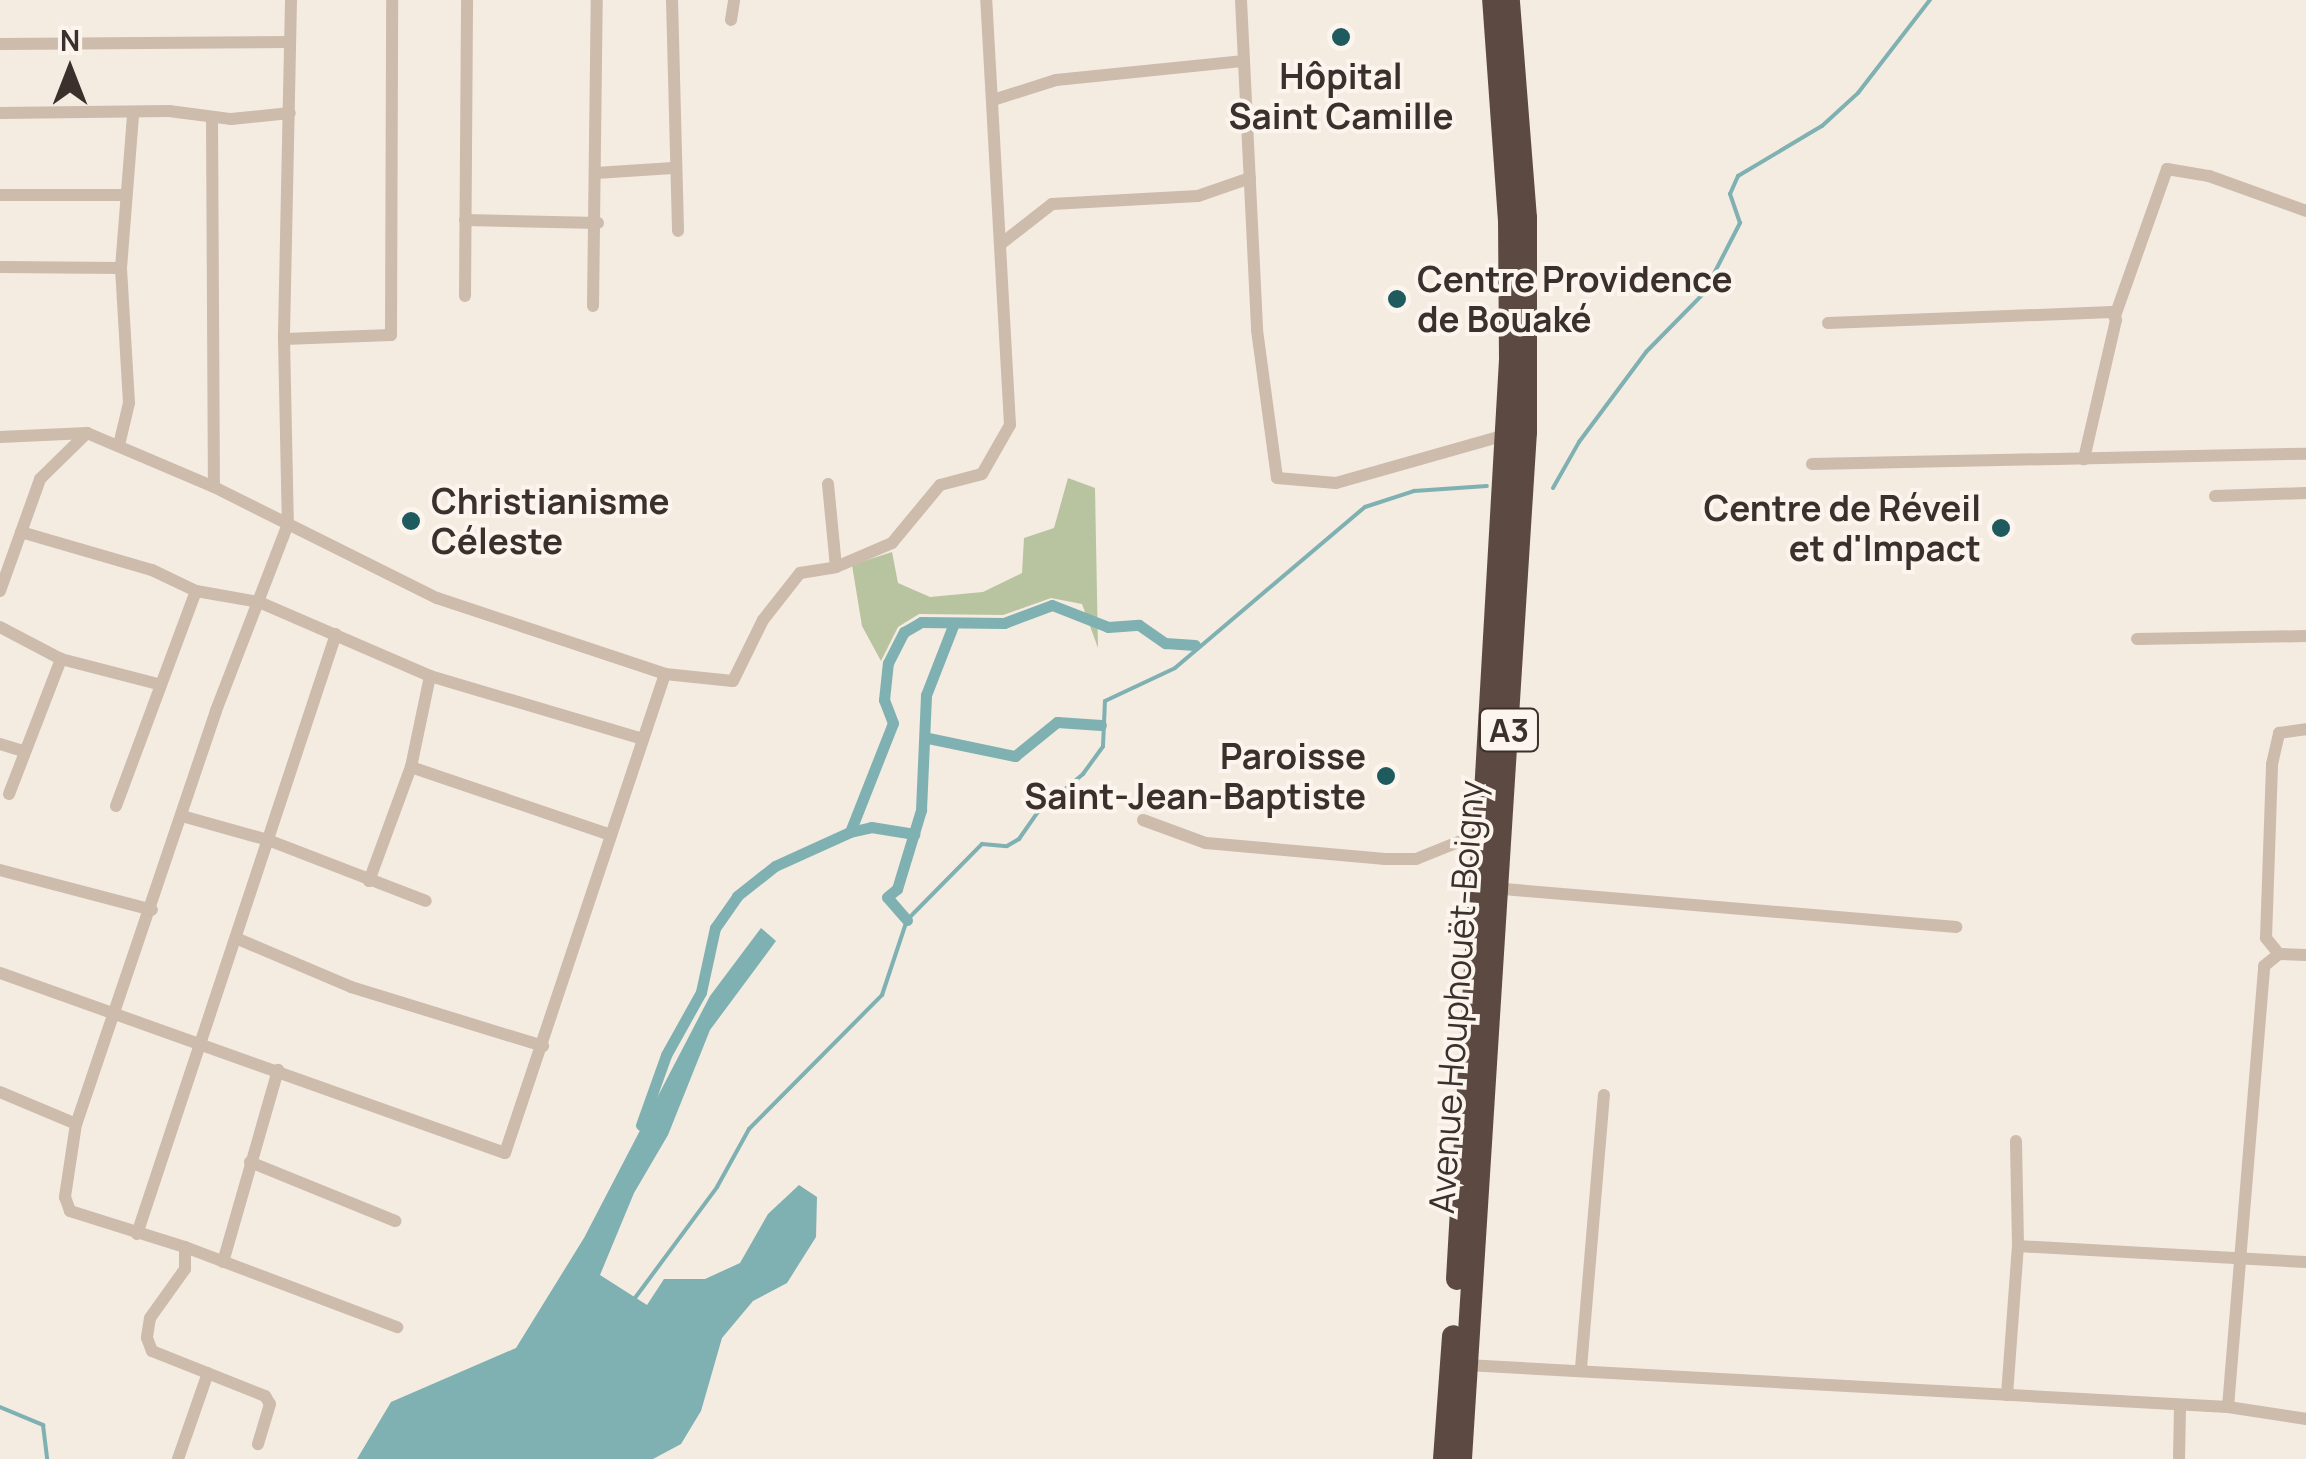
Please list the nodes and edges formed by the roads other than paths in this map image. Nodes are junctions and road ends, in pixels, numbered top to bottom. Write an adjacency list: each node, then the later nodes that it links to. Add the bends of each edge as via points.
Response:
1 (291, 0): 12 (street)
2 (392, 0): 36 (street, via 391,336)
3 (467, 0): 26 (street)
4 (597, 0): 21 (street)
5 (672, 0): 20 (street)
6 (734, 0): 11 (street)
7 (986, 0): 15 (street)
8 (1241, 0): 14 (street)
9 (1493, 0): 38 (highway, Avenue Houphouët-Boigny / A3, via 1510,220)
10 (1509, 0): 76 (highway, Avenue Houphouët-Boigny / A3, via 1526,218 1528,358)
11 (731, 20)
12 (288, 42): 13 (street); 17 (street)
13 (0, 44)
14 (1244, 61): 15 (street, via 1056,80); 22 (street)
15 (993, 100): 29 (street)
16 (0, 112): 18 (street)
17 (290, 113): 19 (street); 36 (street)
18 (132, 114): 19 (street); 24 (street)
19 (212, 118): 45 (street)
20 (674, 168): 21 (street); 28 (street)
21 (596, 173): 27 (street)
22 (1250, 178): 29 (street, via 1198,196 1052,204); 38 (street, via 1257,330 1276,478 1336,483)
23 (0, 194): 24 (street)
24 (126, 195): 31 (street)
25 (2306, 210): 34 (street, via 2167,169)
26 (466, 220): 27 (street); 32 (street)
27 (598, 223): 33 (street)
28 (678, 231)
29 (1002, 244): 50 (street, via 1001,335 1011,414 988,467 974,478 940,485 892,543)
30 (0, 267): 31 (street)
31 (121, 268): 40 (street, via 129,403)
32 (465, 296)
33 (593, 306)
34 (2115, 316): 35 (street); 42 (street)
35 (1828, 323)
36 (284, 339): 48 (street)
37 (87, 433): 39 (street); 40 (street); 49 (street, via 48,465)
38 (1506, 435): 71 (highway, Avenue Houphouët-Boigny / A3)
39 (0, 437)
40 (119, 444): 45 (street)
41 (2306, 454): 42 (street)
42 (2084, 459): 43 (street)
43 (1812, 464)
44 (828, 484): 50 (street)
45 (214, 487): 48 (street)
46 (2306, 493): 47 (street)
47 (2214, 496)
48 (288, 524): 53 (street); 59 (street, via 437,598)
49 (21, 532): 51 (street); 52 (street, via 152,570)
50 (836, 567): 59 (street, via 800,573 762,620 733,680)
51 (0, 591)
52 (196, 591): 53 (street); 61 (street)
53 (259, 602): 55 (street); 69 (street)
54 (0, 627): 58 (street)
55 (336, 634): 60 (street); 73 (street)
56 (2306, 636): 57 (street)
57 (2137, 638)
58 (61, 659): 61 (street); 65 (street)
59 (665, 674): 63 (street)
60 (430, 676): 63 (street); 66 (street)
61 (158, 684): 68 (street)
62 (2306, 729): 81 (street, via 2279,734 2272,764 2266,938)
63 (643, 738): 72 (street)
64 (0, 744): 65 (street)
65 (23, 751): 67 (street)
66 (411, 767): 72 (street); 75 (street)
67 (9, 794)
68 (116, 806)
69 (182, 816): 73 (street); 78 (street)
70 (1144, 820): 71 (street, via 1206,843 1384,859 1416,860)
71 (1484, 832): 76 (highway, Avenue Houphouët-Boigny / A3)
72 (611, 835): 86 (street)
73 (268, 840): 75 (street); 80 (street)
74 (0, 870): 78 (street)
75 (369, 881): 77 (street)
76 (1489, 888): 79 (street); 101 (highway, Avenue Houphouët-Boigny / A3); 110 (highway, Avenue Houphouët-Boigny / A3)
77 (426, 901)
78 (152, 910): 84 (street)
79 (1956, 927)
80 (238, 939): 85 (street); 86 (street, via 352,988)
81 (2279, 954): 82 (street); 97 (street, via 2264,966)
82 (2306, 955)
83 (0, 972): 84 (street)
84 (118, 1013): 85 (street); 90 (street)
85 (204, 1041): 87 (street); 94 (street)
86 (542, 1046): 87 (street, via 501,1154)
87 (278, 1070): 92 (street)
88 (0, 1092): 90 (street)
89 (1604, 1096): 102 (street)
90 (76, 1124): 94 (street, via 65,1205)
91 (2016, 1141): 96 (street)
92 (250, 1162): 93 (street); 98 (street)
93 (395, 1221)
94 (138, 1234): 95 (street)
95 (185, 1246): 98 (street); 103 (street, via 185,1269 150,1318 147,1338 152,1351)
96 (2018, 1246): 97 (street); 104 (street)
97 (2242, 1260): 99 (street); 106 (street)
98 (222, 1262): 100 (street)
99 (2306, 1262)
100 (396, 1327)
101 (1466, 1365): 102 (street); 111 (highway, Avenue Houphouët-Boigny / A3)
102 (1581, 1368): 104 (street)
103 (208, 1374): 108 (street, via 265,1396 270,1404); 109 (street)
104 (2007, 1394): 105 (street)
105 (2180, 1405): 106 (street); 112 (street)
106 (2228, 1407): 107 (street)
107 (2306, 1419)
108 (258, 1444)
109 (178, 1459)
110 (1444, 1459)
111 (1461, 1459)
112 (2179, 1459)

